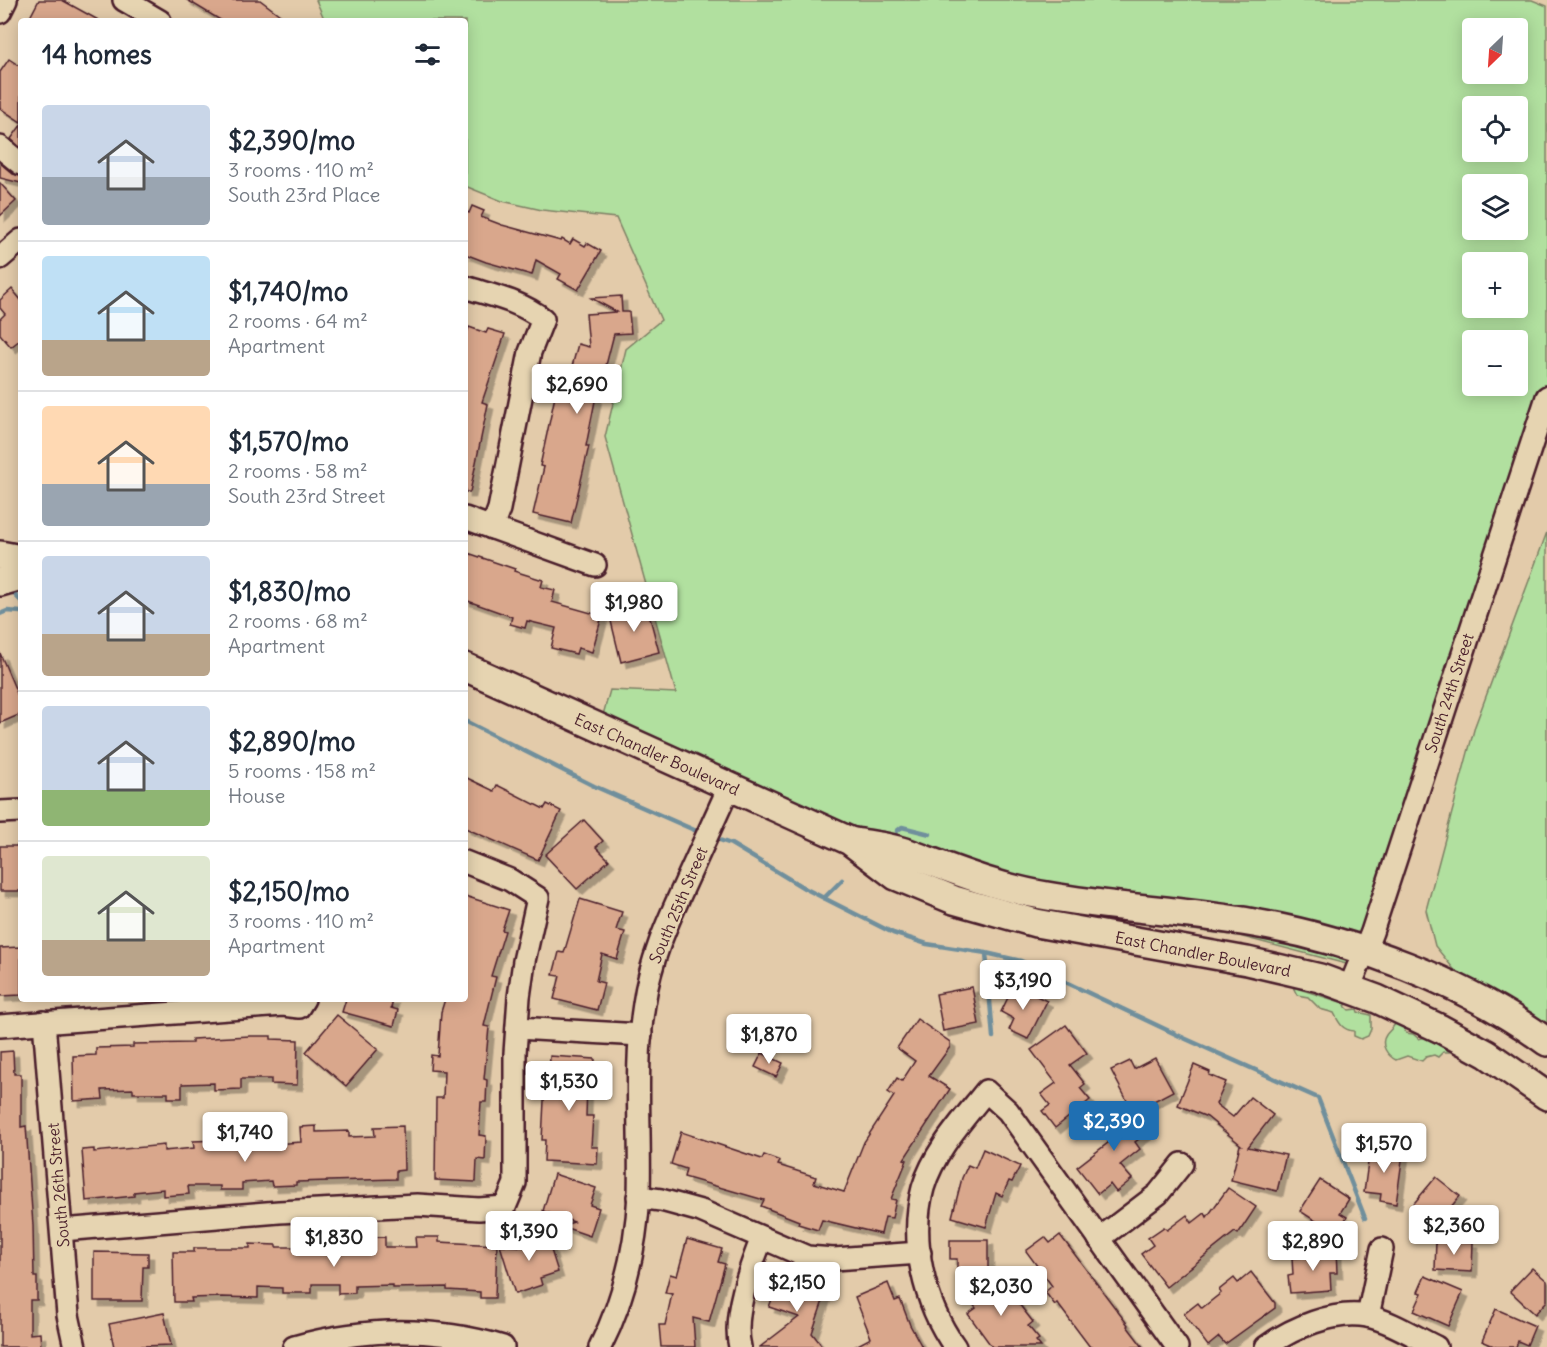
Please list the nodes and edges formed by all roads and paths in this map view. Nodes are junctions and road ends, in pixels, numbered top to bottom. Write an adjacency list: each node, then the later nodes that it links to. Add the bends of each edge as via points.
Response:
1 (6, 0): 3 (street)
2 (124, 0): 4 (street)
3 (0, 12)
4 (155, 18)
5 (0, 147): 6 (street)
6 (18, 162)
7 (18, 243): 8 (street)
8 (0, 258)
9 (468, 289): 12 (street, via 516,302 543,319 530,352)
10 (1547, 397): 26 (street, South 24th Street)
11 (468, 519): 12 (street)
12 (492, 528): 15 (street)
13 (0, 555): 14 (main road)
14 (18, 558)
15 (595, 565)
16 (0, 566): 17 (main road)
17 (18, 566)
18 (18, 577): 19 (main road)
19 (0, 582)
20 (468, 668): 21 (main road, East Chandler Boulevard)
21 (730, 785): 24 (main road, East Chandler Boulevard); 32 (street, South 25th Street, via 651,967)
22 (18, 811): 23 (street)
23 (0, 812)
24 (850, 841): 26 (main road, East Chandler Boulevard, via 907,852 964,875 1035,894 1255,923); 27 (main road, East Chandler Boulevard, via 896,876 964,903 1036,923 1247,961)
25 (468, 863): 31 (street, via 510,880 538,898 524,961)
26 (1364, 952): 27 (street, South 24th Street); 33 (main road, East Chandler Boulevard, via 1460,990)
27 (1349, 989): 34 (main road, East Chandler Boulevard, via 1441,1029 1487,1054)
28 (301, 1003): 29 (street)
29 (44, 1022): 30 (street); 37 (street, South 26th Street)
30 (0, 1026)
31 (517, 1028): 32 (street); 37 (street, via 515,1183 505,1207 417,1205 279,1212)
32 (641, 1035): 36 (street, South 25th Street)
33 (1547, 1042)
34 (1547, 1096)
35 (1182, 1164): 39 (street, via 1158,1194)
36 (638, 1197): 38 (street, via 701,1210); 46 (street, South 25th Street, via 622,1295)
37 (62, 1230): 43 (street, South 26th Street, via 68,1315)
38 (762, 1238): 41 (street, via 821,1259); 47 (street, via 739,1313)
39 (1099, 1239): 41 (street, via 1008,1111 986,1092 952,1134 924,1188 919,1218); 49 (street)
40 (1382, 1249): 42 (street)
41 (920, 1253): 48 (street, via 928,1298)
42 (1368, 1316): 50 (street, via 1309,1323); 51 (street)
43 (75, 1347)
44 (294, 1347): 45 (street, via 346,1335 405,1332 456,1336)
45 (503, 1347)
46 (600, 1347)
47 (740, 1347)
48 (955, 1347)
49 (1177, 1347)
50 (1266, 1347)
51 (1436, 1347)

